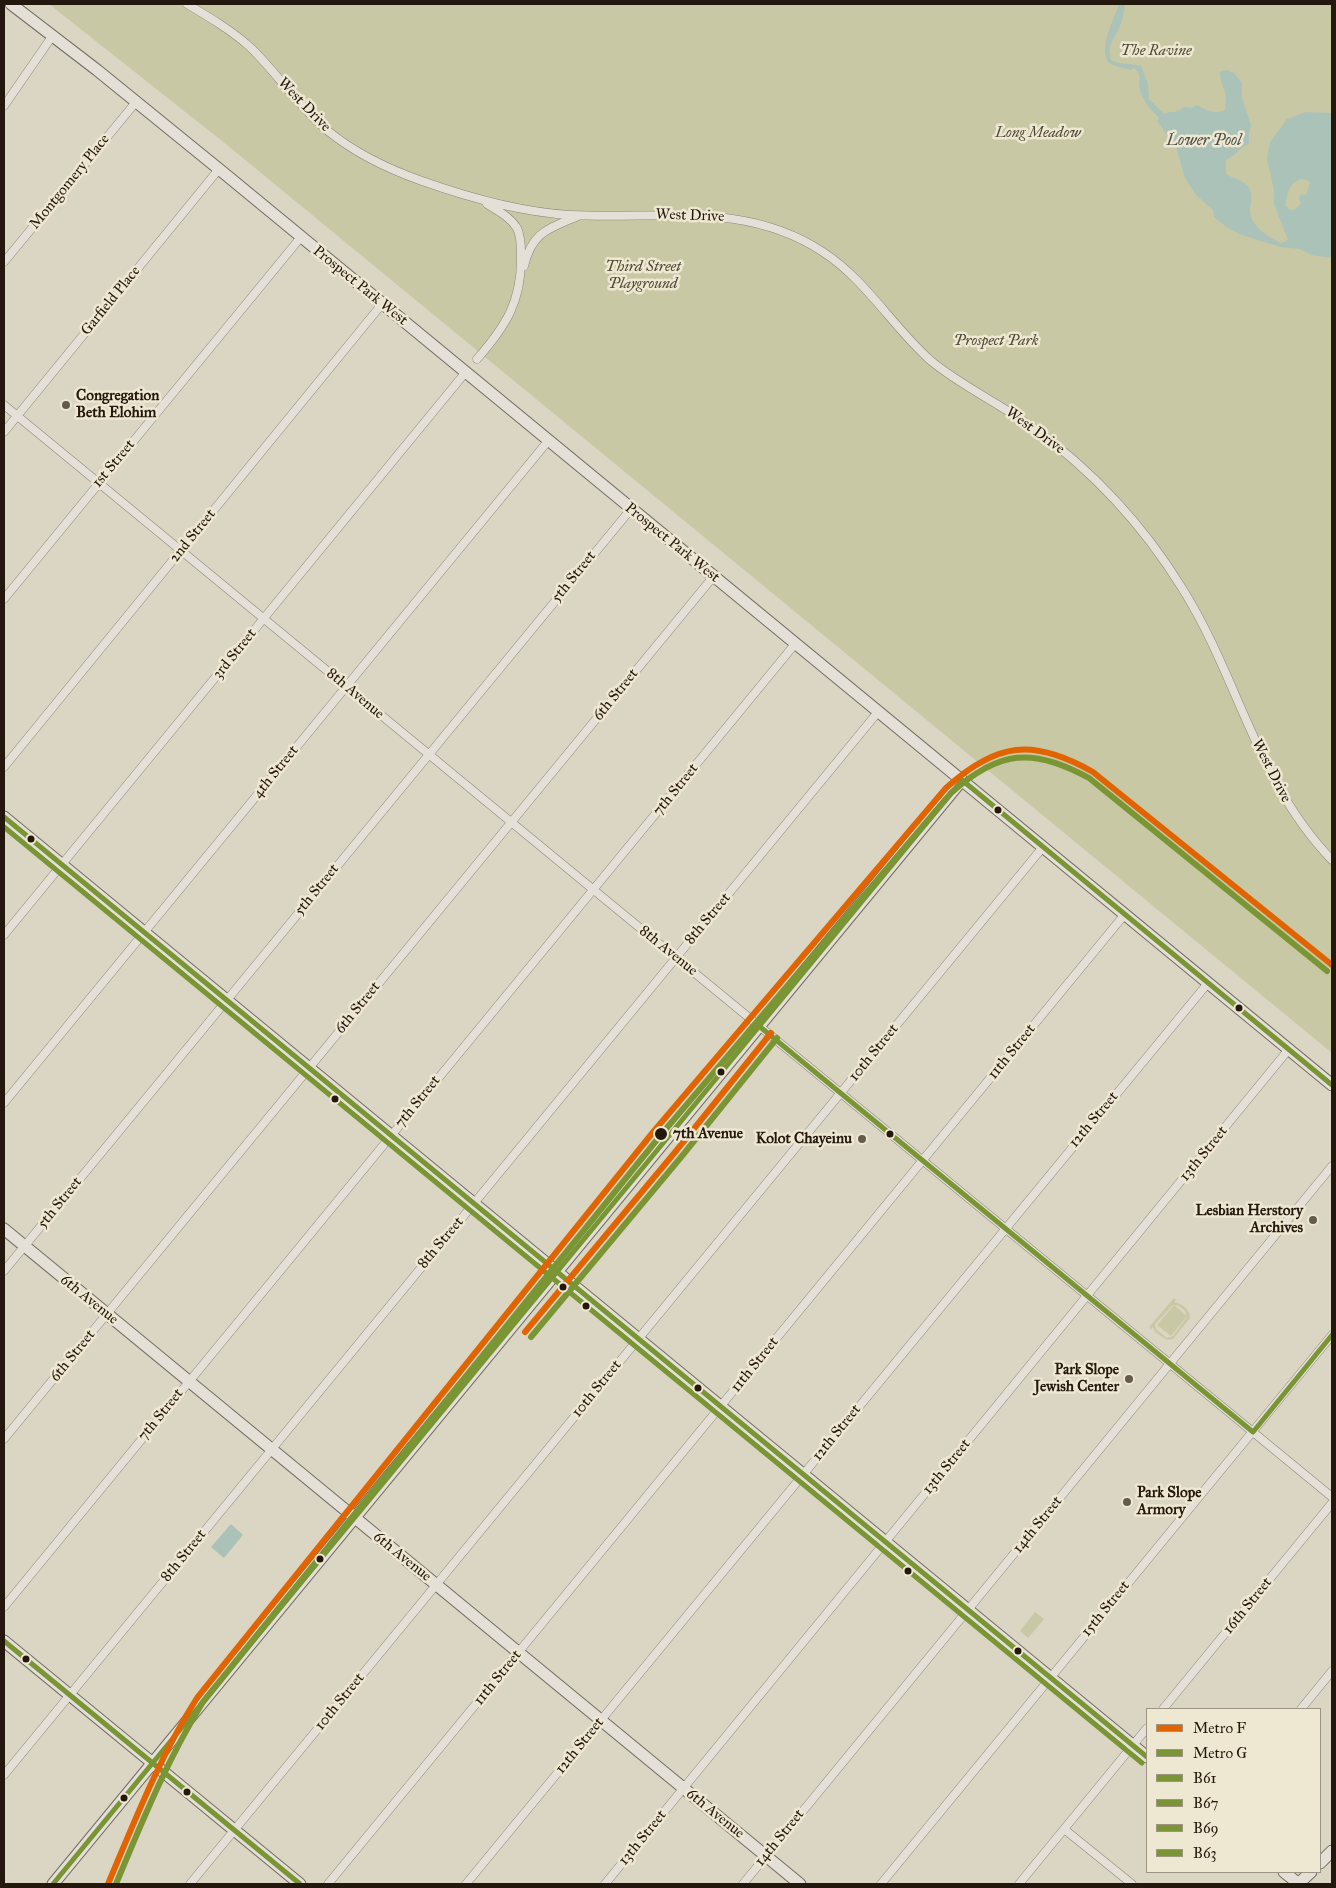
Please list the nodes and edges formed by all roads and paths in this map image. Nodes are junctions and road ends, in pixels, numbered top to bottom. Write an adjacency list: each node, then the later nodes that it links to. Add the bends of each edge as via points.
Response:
1 (11, 4): 3 (street, Prospect Park West)
2 (187, 4): 7 (street, West Drive, via 247,45 312,116 342,141 400,173)
3 (53, 35): 4 (street, Prospect Park West); 5 (street)
4 (136, 102): 6 (street, Prospect Park West); 10 (street, Montgomery Place)
5 (4, 106)
6 (219, 170): 9 (street, Prospect Park West); 16 (street, Garfield Place)
7 (481, 200): 8 (street, West Drive, via 528,210); 11 (street, via 506,215 517,229)
8 (581, 215): 11 (street, West Drive, via 540,234 528,251); 34 (street, West Drive, via 726,217 774,228 808,242 862,285 933,362 1032,427 1079,464 1140,528 1183,589 1215,646 1245,720 1280,791 1309,836)
9 (301, 237): 12 (street, Prospect Park West); 19 (street, 1st Street)
10 (4, 262)
11 (522, 275): 13 (street, via 512,309)
12 (382, 304): 14 (street, Prospect Park West); 21 (street, 2nd Street)
13 (477, 359)
14 (465, 372): 18 (street, Prospect Park West); 24 (street, 3rd Street)
15 (4, 405): 16 (street, 8th Avenue)
16 (17, 416): 17 (street, Garfield Place); 19 (street, 8th Avenue)
17 (4, 432)
18 (548, 441): 20 (street, Prospect Park West); 26 (street, 4th Street)
19 (99, 483): 21 (street, 8th Avenue); 23 (street, 1st Street)
20 (631, 509): 22 (street, Prospect Park West); 28 (street, 5th Street)
21 (181, 551): 24 (street, 8th Avenue); 29 (street, 2nd Street)
22 (713, 577): 25 (street, Prospect Park West); 32 (street, 6th Street)
23 (4, 599)
24 (264, 619): 26 (street, 8th Avenue); 35 (street, 3rd Street)
25 (795, 644): 27 (street, Prospect Park West); 36 (street, 7th Street)
26 (346, 687): 28 (street, 8th Avenue); 38 (street, 4th Street)
27 (878, 712): 30 (street, Prospect Park West); 40 (street, 8th Street)
28 (428, 755): 32 (street, 8th Avenue); 42 (street, 5th Street)
29 (4, 768)
30 (962, 780): 33 (street, Prospect Park West); 43 (street)
31 (4, 817): 35 (street)
32 (511, 822): 36 (street, 8th Avenue); 45 (street, 6th Street)
33 (1043, 847): 37 (street, Prospect Park West); 47 (street, 10th Street)
34 (1332, 860)
35 (62, 864): 38 (street); 39 (street, 3rd Street)
36 (593, 890): 40 (street, 8th Avenue); 49 (street, 7th Street)
37 (1125, 914): 41 (street, Prospect Park West); 50 (street, 11th Street)
38 (144, 932): 42 (street); 48 (street, 4th Street)
39 (4, 935)
40 (676, 958): 43 (street, 8th Avenue); 52 (street, 8th Street)
41 (1208, 982): 44 (street, Prospect Park West); 54 (street, 12th Street)
42 (226, 1000): 45 (street); 55 (street, 5th Street)
43 (759, 1026): 47 (street, 8th Avenue); 57 (street)
44 (1290, 1049): 46 (street, Prospect Park West); 58 (street, 13th Street)
45 (309, 1068): 49 (street); 59 (street, 6th Street)
46 (1332, 1084)
47 (840, 1093): 50 (street, 8th Avenue); 61 (street, 10th Street)
48 (4, 1103)
49 (391, 1135): 52 (street); 63 (street, 7th Street)
50 (923, 1161): 54 (street, 8th Avenue); 64 (street, 11th Street)
51 (1332, 1166): 62 (street, 14th Street)
52 (474, 1203): 57 (street); 67 (street, 8th Street)
53 (4, 1229): 55 (street, 6th Avenue)
54 (1005, 1229): 58 (street, 8th Avenue); 68 (street, 12th Street)
55 (24, 1246): 56 (street, 5th Street); 59 (street, 6th Avenue)
56 (4, 1271)
57 (558, 1272): 61 (street); 71 (street)
58 (1088, 1296): 62 (street, 8th Avenue); 72 (street, 13th Street)
59 (107, 1314): 63 (street, 6th Avenue); 66 (street, 6th Street)
60 (1332, 1335): 65 (street, 15th Street)
61 (639, 1339): 64 (street); 73 (street, 10th Street)
62 (1170, 1364): 65 (street, 8th Avenue); 75 (street, 14th Street)
63 (189, 1382): 67 (street, 6th Avenue); 74 (street, 7th Street)
64 (721, 1407): 68 (street); 77 (street, 11th Street)
65 (1253, 1432): 69 (street, 8th Avenue); 79 (street, 15th Street)
66 (4, 1439)
67 (270, 1450): 71 (street, 6th Avenue); 80 (street, 8th Street)
68 (803, 1475): 72 (street); 83 (street, 12th Street)
69 (1332, 1497)
70 (1332, 1503): 81 (street, 16th Street)
71 (355, 1518): 73 (street, 6th Avenue); 87 (street)
72 (886, 1542): 75 (street); 89 (street, 13th Street)
73 (436, 1585): 77 (street, 6th Avenue); 91 (street, 10th Street)
74 (4, 1607)
75 (968, 1610): 79 (street); 93 (street, 14th Street)
76 (4, 1642): 80 (street)
77 (519, 1653): 83 (street, 6th Avenue); 100 (street, 11th Street)
78 (1332, 1671): 82 (street)
79 (1050, 1678): 85 (street); 105 (street, 15th Street)
80 (69, 1695): 87 (street); 88 (street, 8th Street)
81 (1164, 1708)
82 (1302, 1708)
83 (601, 1720): 89 (street, 6th Avenue); 101 (street, 12th Street)
84 (1146, 1729): 85 (street)
85 (1133, 1746): 86 (street); 90 (street)
86 (1146, 1756)
87 (153, 1764): 91 (street); 97 (street)
88 (4, 1775)
89 (684, 1788): 93 (street, 6th Avenue); 102 (street, 13th Street)
90 (1064, 1829): 106 (street); 107 (street)
91 (234, 1831): 98 (street, 10th Street); 99 (street)
92 (1332, 1851): 94 (street)
93 (766, 1856): 103 (street, 14th Street); 104 (street, 6th Avenue)
94 (1321, 1862)
95 (1285, 1873): 108 (street)
96 (1310, 1873): 108 (street)
97 (53, 1884)
98 (190, 1884)
99 (300, 1884)
100 (328, 1884)
101 (466, 1884)
102 (605, 1884)
103 (743, 1884)
104 (800, 1884)
105 (880, 1884)
106 (1019, 1884)
107 (1132, 1884)
108 (1299, 1884)

